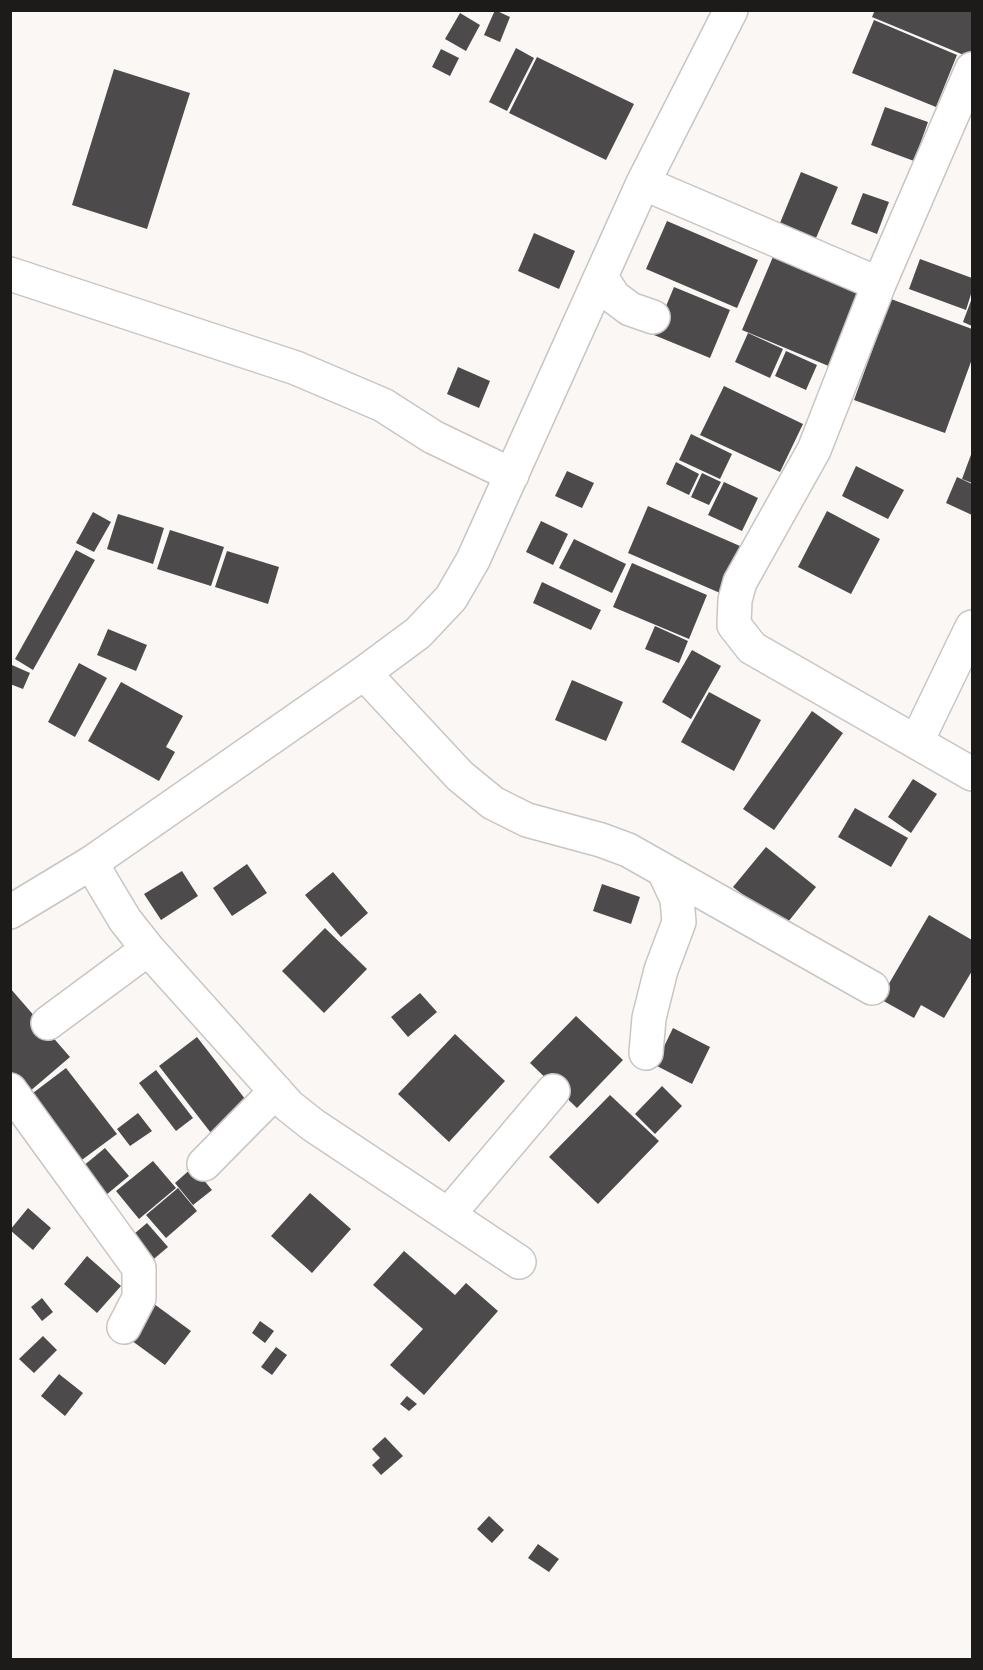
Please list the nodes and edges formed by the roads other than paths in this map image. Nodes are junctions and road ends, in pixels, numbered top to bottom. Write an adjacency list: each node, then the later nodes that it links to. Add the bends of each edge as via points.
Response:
1 (731, 10): 3 (street)
2 (972, 69): 6 (street)
3 (643, 183): 5 (street); 6 (street)
4 (10, 274): 8 (street, via 296,368 383,405 433,437)
5 (601, 277): 7 (street, via 614,297 630,309); 8 (street)
6 (879, 284): 11 (street, via 814,450 740,582 734,625 752,648)
7 (653, 316)
8 (512, 475): 10 (street, via 451,598 418,633)
9 (972, 627): 11 (street)
10 (364, 673): 13 (street); 14 (street, via 460,776 493,803 527,820 627,850)
11 (917, 741): 12 (street)
12 (972, 774)
13 (91, 863): 15 (street); 16 (street)
14 (665, 873): 17 (street); 19 (street, via 677,898 679,922 661,970 649,1018)
15 (10, 912)
16 (148, 950): 18 (street); 21 (street)
17 (872, 988)
18 (48, 1023)
19 (646, 1053)
20 (10, 1090): 26 (street, via 139,1268 139,1298)
21 (276, 1091): 23 (street); 24 (street, via 313,1125)
22 (553, 1091): 24 (street)
23 (204, 1164)
24 (448, 1215): 25 (street)
25 (519, 1262)
26 (124, 1327)

